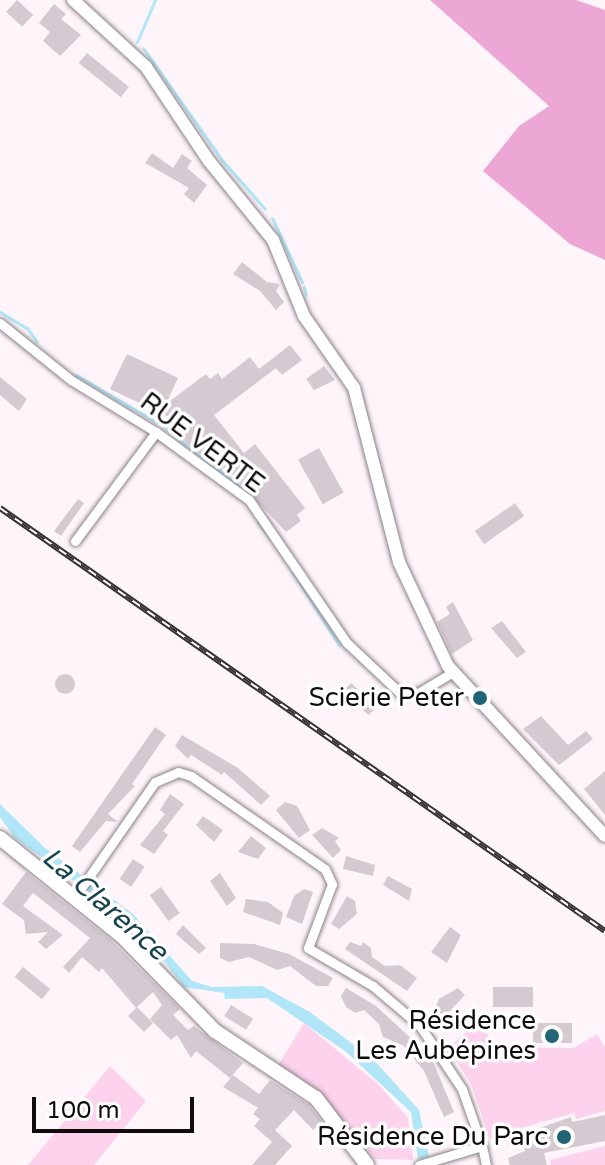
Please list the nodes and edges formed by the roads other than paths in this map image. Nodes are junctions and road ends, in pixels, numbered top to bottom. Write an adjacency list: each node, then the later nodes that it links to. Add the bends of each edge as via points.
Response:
1 (73, 0): 5 (street, via 146,67 209,161 273,240 304,316 354,388 399,562 431,637)
2 (0, 323): 3 (street, RUE VERTE, via 71,380)
3 (156, 432): 4 (street); 5 (street, RUE VERTE, via 249,500 347,643 399,692 418,693)
4 (75, 541)
5 (453, 672): 6 (street)
6 (605, 836)
7 (0, 838): 8 (main road)
8 (78, 893): 9 (street, via 155,782 166,774 191,776 325,869 332,884 308,948 373,986 420,1026 462,1089); 10 (main road, via 199,1018 316,1098)
9 (482, 1146): 11 (street); 12 (street)
10 (367, 1165)
11 (419, 1165)
12 (486, 1165)

